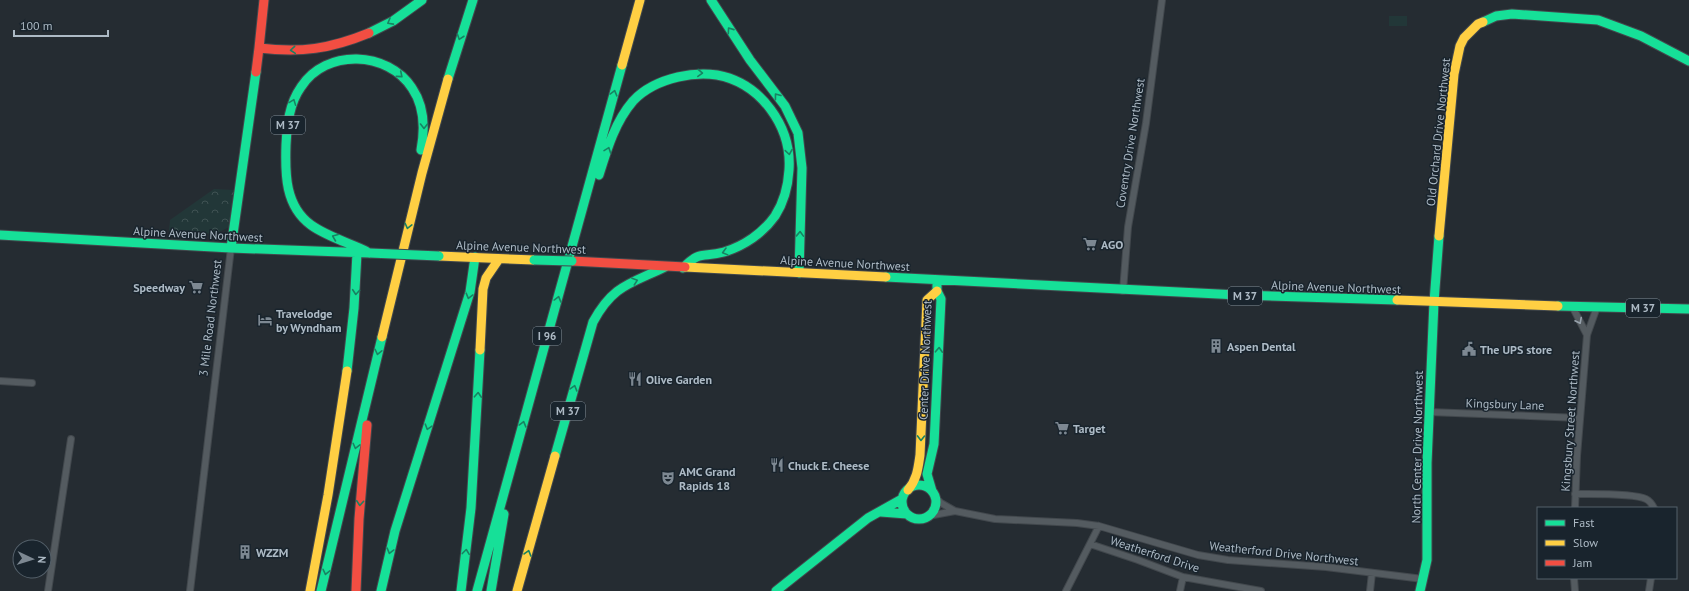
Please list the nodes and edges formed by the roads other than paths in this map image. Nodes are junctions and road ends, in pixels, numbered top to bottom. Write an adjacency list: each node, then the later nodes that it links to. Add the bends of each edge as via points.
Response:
1 (264, 0): 7 (main road, 3 Mile Road Northwest)
2 (422, 0): 7 (main road, one-way to 7, via 402,16 378,29 343,42 288,51)
3 (473, 0): 9 (main road, one-way to 9, via 445,87)
4 (640, 0): 10 (main road, I 96, one-way to 4)
5 (711, 0): 19 (main road, one-way to 5, via 802,168 798,133 785,106)
6 (1162, 0): 22 (street, Coventry Drive Northwest, via 1146,123 1128,227)
7 (259, 48): 12 (main road, 3 Mile Road Northwest)
8 (1689, 61): 24 (main road, Old Orchard Drive Northwest, via 1640,36 1598,20 1502,14 1478,24 1460,46 1454,74)
9 (418, 188): 14 (main road, M 37, one-way to 9, via 310,224 290,197 285,167 290,110 298,91 309,77 338,60 350,58 378,62 403,77 413,89 424,118); 30 (main road, one-way to 30)
10 (582, 211): 18 (main road, one-way to 18, via 593,192 618,124 634,100 660,82 679,75 696,73 726,77 743,84 769,105 780,120 790,156 787,191 772,219 753,239 729,251 697,256); 35 (main road, I 96, one-way to 10)
11 (0, 235): 12 (main road, Alpine Avenue Northwest)
12 (231, 248): 13 (main road, Alpine Avenue Northwest); 54 (street, 3 Mile Road Northwest)
13 (357, 253): 14 (main road, Alpine Avenue Northwest); 55 (main road, one-way to 55, via 352,336 332,474)
14 (370, 253): 15 (main road, Alpine Avenue Northwest / M 37, bridge)
15 (475, 257): 16 (main road, Alpine Avenue Northwest / M 37); 20 (main road)
16 (499, 259): 17 (main road, Alpine Avenue Northwest / M 37, bridge); 20 (main road, via 481,265); 59 (main road, one-way to 16, via 472,493 483,289 486,278)
17 (666, 267): 18 (main road, Alpine Avenue Northwest / M 37); 62 (main road, M 37, one-way to 17, via 593,322 599,309 616,290)
18 (683, 268): 19 (main road, Alpine Avenue Northwest / M 37)
19 (799, 273): 21 (main road, Alpine Avenue Northwest / M 37)
20 (473, 275): 58 (main road, one-way to 58, via 461,322 395,531)
21 (937, 280): 22 (main road, Alpine Avenue Northwest / M 37); 23 (main road)
22 (1123, 290): 24 (main road, Alpine Avenue Northwest / M 37)
23 (937, 291): 36 (main road, Center Drive Northwest, one-way to 36, via 928,300 921,445 918,472); 37 (main road, Center Drive Northwest, one-way to 23, via 927,474 934,444 941,299)
24 (1434, 302): 25 (main road, Alpine Avenue Northwest / M 37); 32 (main road, North Center Drive Northwest)
25 (1572, 306): 26 (main road, Alpine Avenue Northwest / M 37); 28 (street, Kingsbury Street Northwest, one-way to 28)
26 (1598, 307): 27 (main road, Alpine Avenue Northwest / M 37); 28 (street, Kingsbury Street Northwest)
27 (1689, 309)
28 (1587, 335): 33 (street, Kingsbury Street Northwest)
29 (0, 381): 31 (street)
30 (371, 381): 56 (main road, one-way to 56); 57 (main road, one-way to 57, via 359,519)
31 (32, 383)
32 (1429, 412): 33 (street, Kingsbury Lane); 50 (main road, North Center Drive Northwest, via 1427,560)
33 (1580, 418): 38 (street, Kingsbury Street Northwest)
34 (71, 439): 53 (street)
35 (513, 462): 60 (main road); 61 (main road, I 96)
36 (908, 490): 37 (main road, via 917,485); 39 (main road)
37 (933, 494): 43 (street, Weatherford Drive Northwest); 45 (main road, via 935,507)
38 (1575, 494): 40 (street, Kingsbury Street Northwest); 41 (street, via 1645,498)
39 (902, 499): 42 (main road); 44 (main road)
40 (1575, 507)
41 (1653, 507)
42 (880, 512): 44 (main road); 63 (main road, via 868,518)
43 (955, 512): 45 (street, Weatherford Drive Northwest); 46 (street, Weatherford Drive Northwest, via 995,519)
44 (907, 514): 45 (main road, via 917,519)
45 (928, 516)
46 (1099, 526): 47 (street); 48 (street, Weatherford Drive Northwest, via 1198,555)
47 (1090, 544): 49 (street, Weatherford Drive); 64 (street)
48 (1372, 573): 50 (street, Weatherford Drive Northwest); 67 (street)
49 (1183, 577): 65 (street); 66 (street, Weatherford Drive)
50 (1423, 578): 68 (main road, North Center Drive Northwest)
51 (1574, 579): 69 (street)
52 (1651, 579): 70 (street)
53 (48, 591)
54 (190, 591)
55 (310, 591)
56 (321, 591)
57 (356, 591)
58 (381, 591)
59 (461, 591)
60 (477, 591)
61 (491, 591)
62 (517, 591)
63 (776, 591)
64 (1066, 591)
65 (1180, 591)
66 (1261, 591)
67 (1370, 591)
68 (1420, 591)
69 (1575, 591)
70 (1649, 591)

